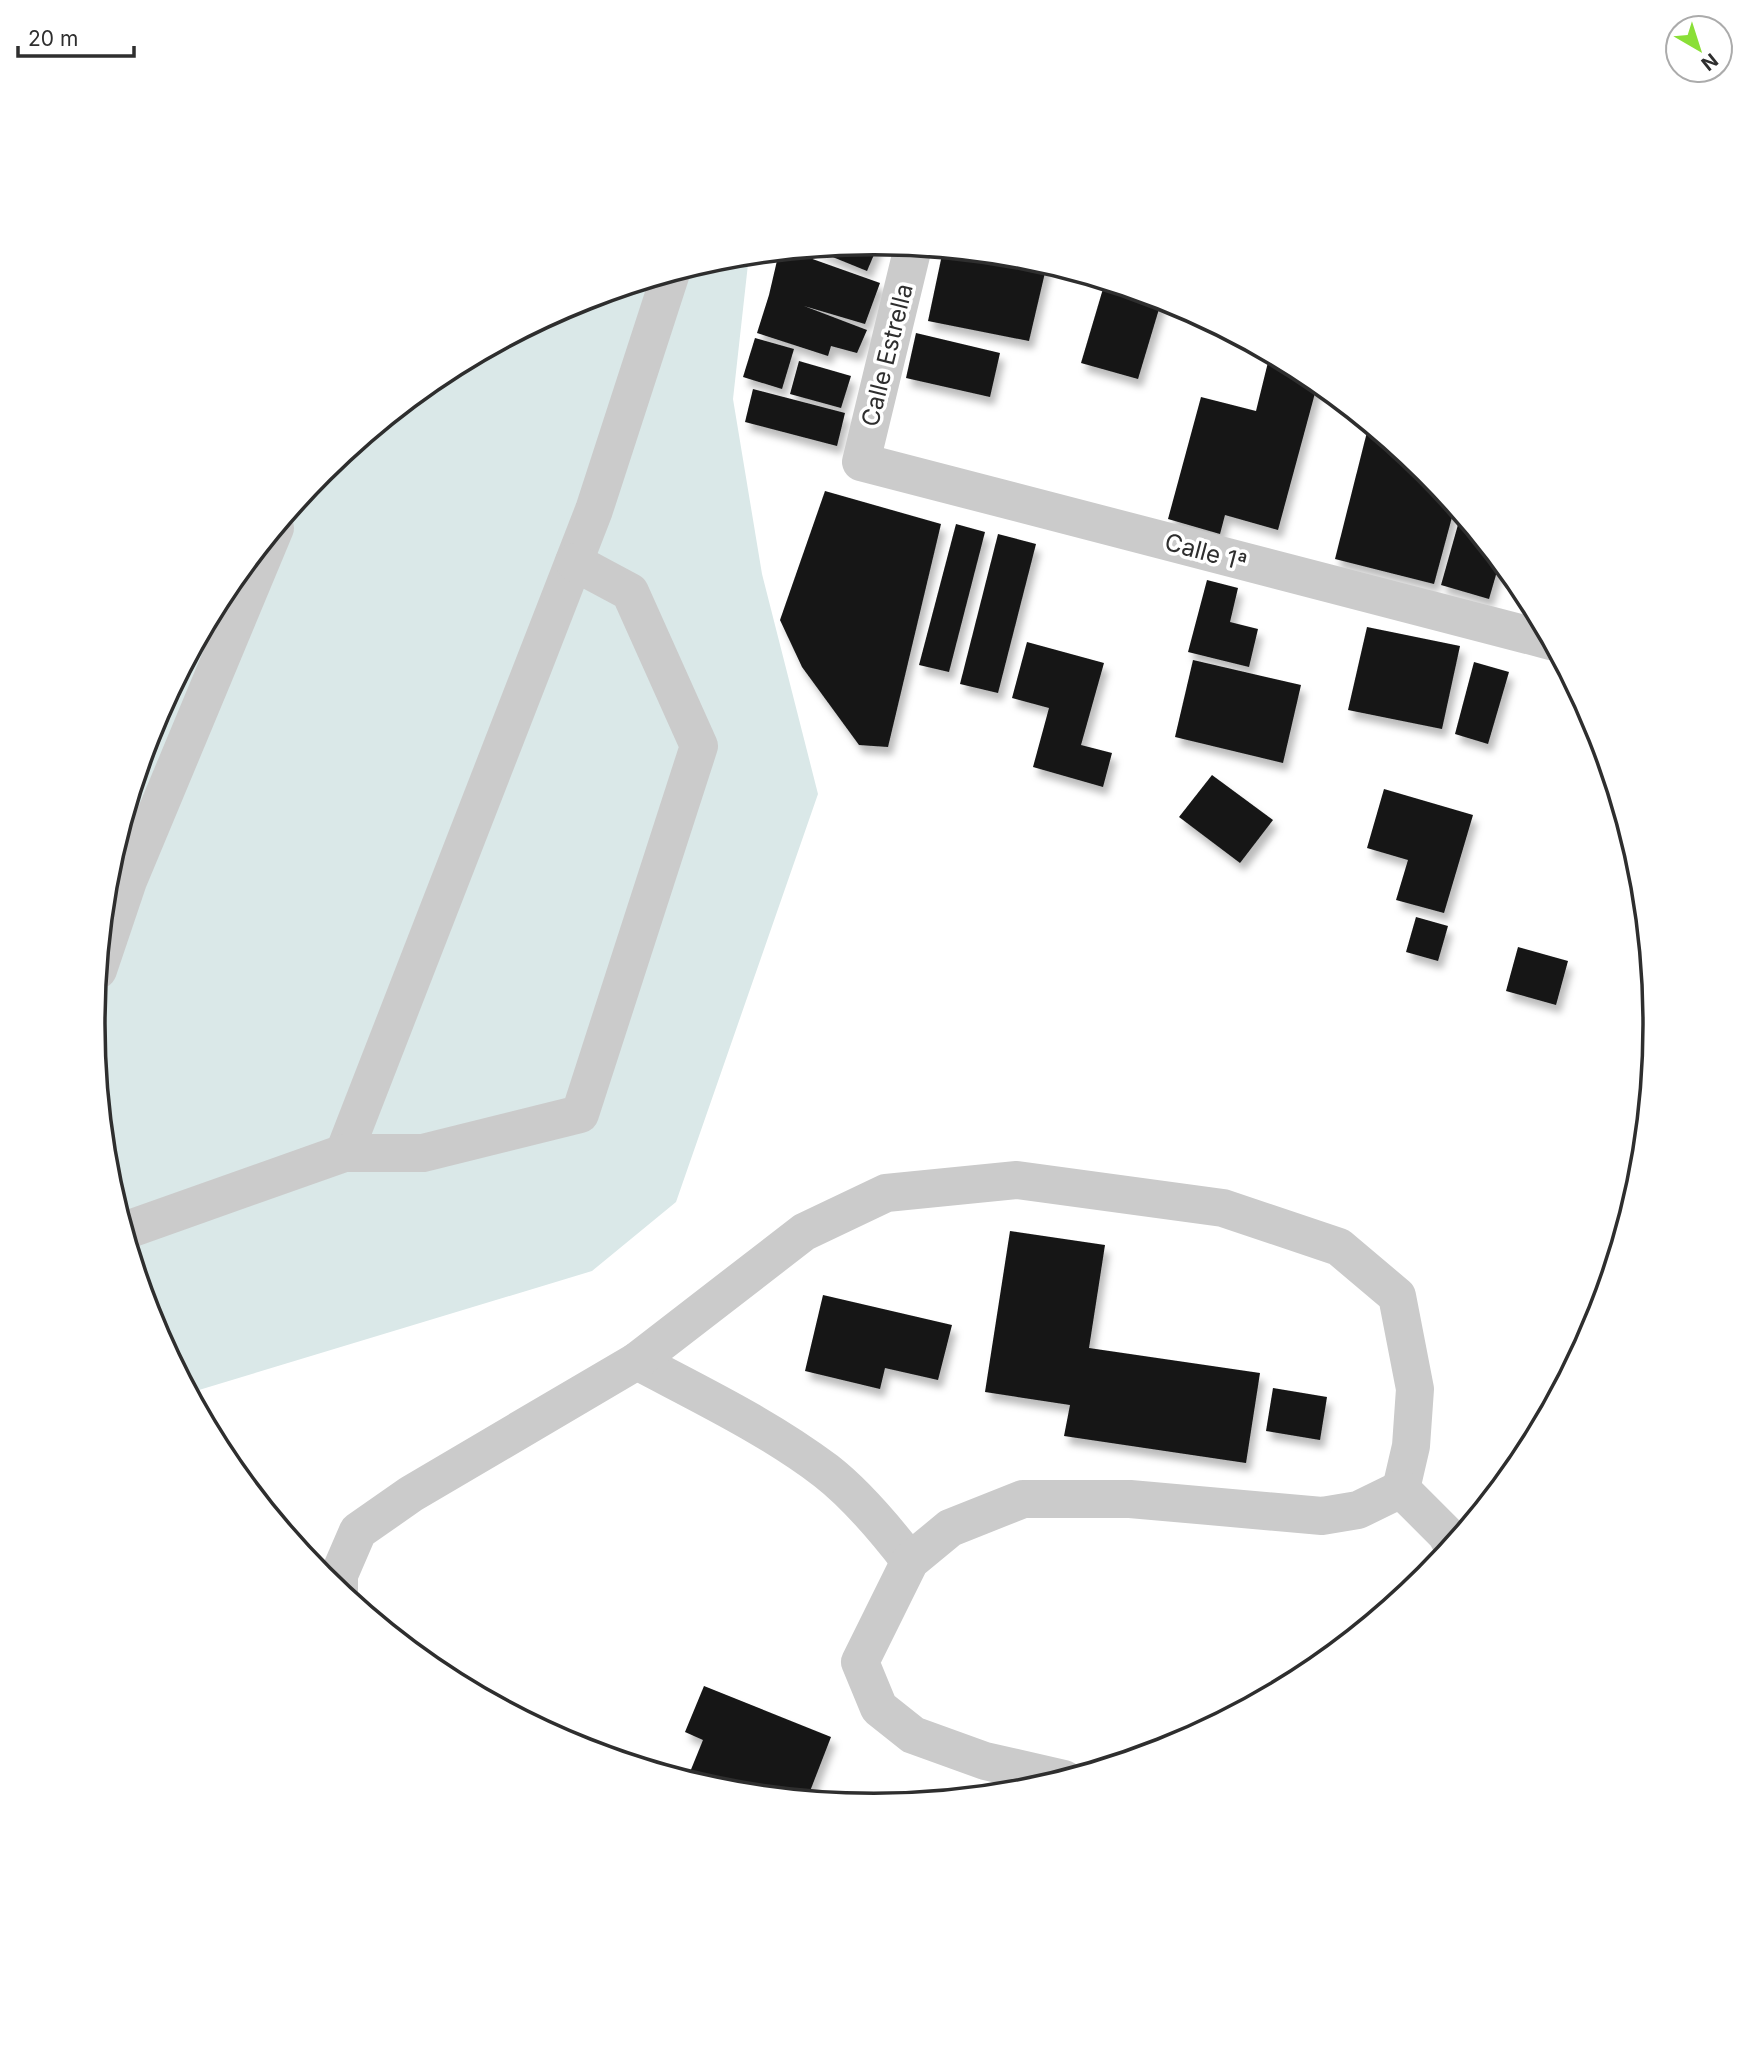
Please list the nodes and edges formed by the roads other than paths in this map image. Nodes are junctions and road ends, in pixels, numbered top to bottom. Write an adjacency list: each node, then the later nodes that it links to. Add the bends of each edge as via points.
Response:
1 (912, 257): 3 (street, Calle Estrella)
2 (668, 283): 5 (street)
3 (861, 463): 6 (street, Calle 1ª)
4 (262, 558): 7 (street)
5 (574, 562): 8 (street); 8 (street, via 630,592 699,746 580,1114 423,1153)
6 (1539, 638)
7 (111, 930)
8 (344, 1153): 9 (street)
9 (133, 1228)
10 (637, 1361): 11 (street, via 804,1232 886,1193 1017,1180 1223,1208 1339,1247 1397,1296 1415,1388 1411,1446); 13 (street, via 754,1423 827,1472 878,1521); 14 (street, via 411,1494 358,1531)
11 (1401, 1489): 12 (street); 13 (street, via 1357,1510 1322,1516 1130,1499 1023,1499 950,1528)
12 (1447, 1536)
13 (910, 1561): 15 (street, via 860,1662 879,1709 913,1735 985,1762)
14 (339, 1576)
15 (1041, 1774)

